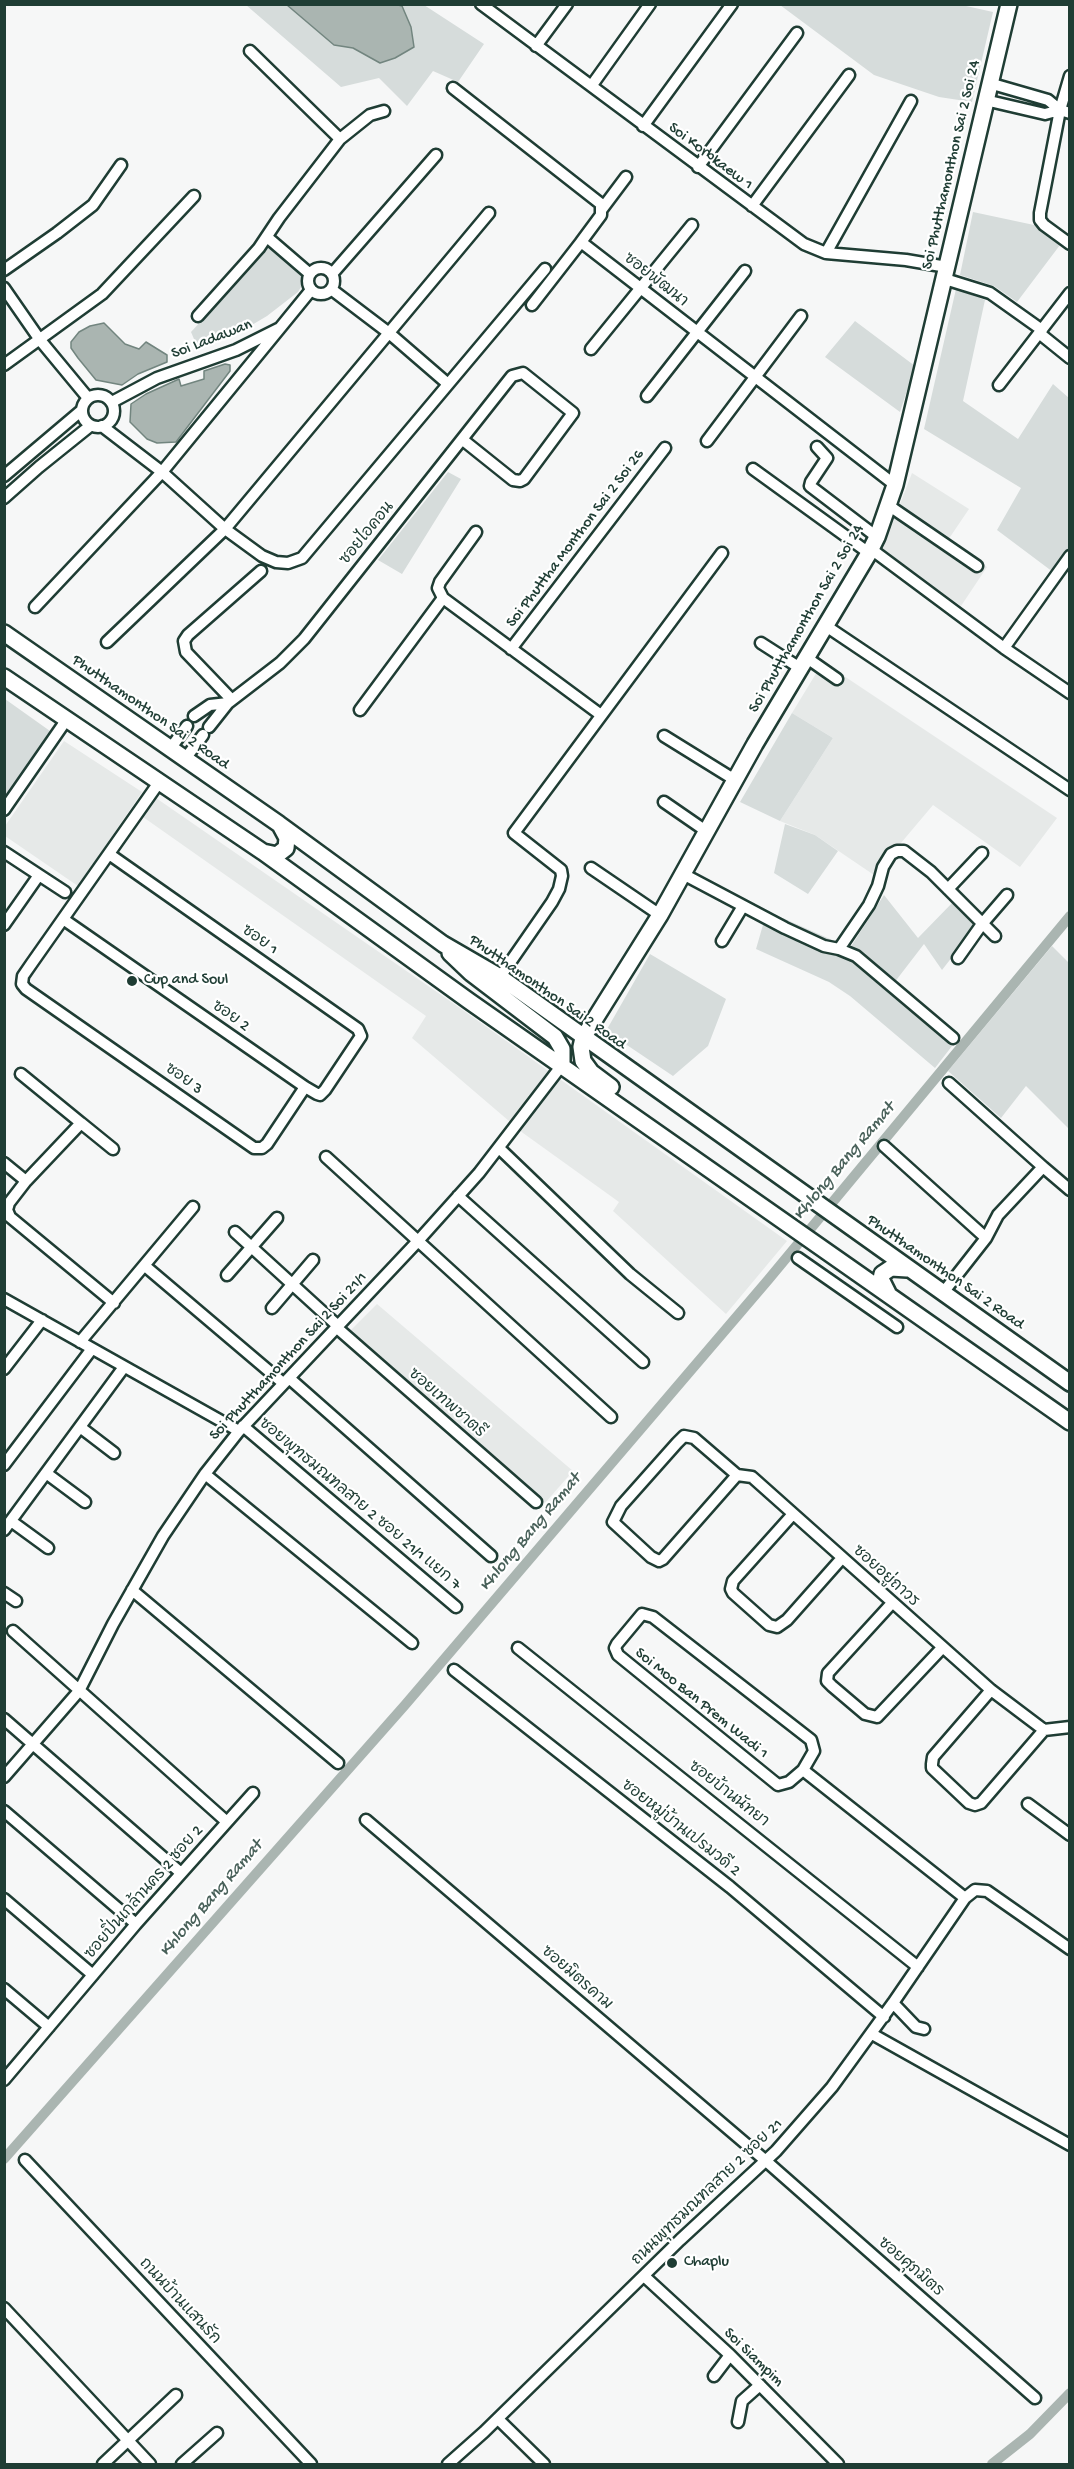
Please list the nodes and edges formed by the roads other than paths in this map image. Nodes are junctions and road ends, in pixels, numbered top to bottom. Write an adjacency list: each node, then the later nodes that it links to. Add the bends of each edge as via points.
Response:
1 (481, 4): 7 (street, Soi Korbkaew 1)
2 (567, 4): 7 (street)
3 (650, 4): 12 (street)
4 (732, 4): 18 (street)
5 (1008, 4): 11 (main road, Soi Phutthamonthon Sai 2 Soi 24)
6 (797, 33): 22 (street)
7 (536, 46): 12 (street, Soi Korbkaew 1)
8 (250, 51): 19 (street)
9 (849, 75): 25 (street)
10 (1070, 76): 17 (street)
11 (990, 83): 14 (main road, Soi Phutthamonthon Sai 2 Soi 24); 17 (street, via 1048,100)
12 (592, 85): 18 (street, Soi Korbkaew 1)
13 (453, 88): 26 (street, via 601,204)
14 (985, 100): 17 (street, via 1045,114); 36 (main road, Soi Phutthamonthon Sai 2 Soi 24)
15 (911, 101): 32 (street)
16 (384, 111): 19 (street, via 370,115)
17 (1065, 111): 31 (street, via 1040,220)
18 (643, 126): 22 (street, Soi Korbkaew 1)
19 (340, 139): 29 (street)
20 (436, 155): 38 (street)
21 (121, 165): 34 (street, via 93,205)
22 (698, 167): 25 (street, Soi Korbkaew 1)
23 (626, 177): 26 (street)
24 (194, 196): 51 (street, via 102,294)
25 (752, 207): 32 (street, Soi Korbkaew 1, via 804,244)
26 (602, 209): 30 (street)
27 (489, 213): 50 (street)
28 (692, 225): 40 (street)
29 (267, 237): 37 (street); 45 (street)
30 (581, 242): 40 (street, ซอยพัฒนา); 44 (street)
31 (1070, 244)
32 (826, 253): 36 (street, Soi Korbkaew 1, via 906,260)
33 (545, 269): 56 (street)
34 (4, 270)
35 (745, 270): 48 (street)
36 (946, 273): 49 (street, Soi Korbkaew 1, via 990,294); 71 (main road, Soi Phutthamonthon Sai 2 Soi 24)
37 (310, 274): 38 (street, via 319,268); 42 (street)
38 (332, 274): 41 (street)
39 (4, 288): 51 (street)
40 (640, 288): 48 (street, ซอยพัฒนา); 52 (street)
41 (331, 289): 42 (street, via 319,295); 50 (street)
42 (311, 290): 47 (street, Soi Ladawan)
43 (1070, 293): 49 (street)
44 (532, 305)
45 (198, 316)
46 (801, 316): 55 (street)
47 (280, 328): 60 (street, Soi Ladawan, via 236,350 157,378); 69 (street)
48 (696, 332): 55 (street, ซอยพัฒนา); 58 (street)
49 (1040, 332): 53 (street, Soi Korbkaew 1); 57 (street)
50 (388, 333): 56 (street); 74 (street)
51 (40, 340): 54 (street); 59 (street)
52 (591, 349)
53 (1070, 358)
54 (4, 365)
55 (756, 378): 65 (street); 71 (street, ซอยพัฒนา)
56 (448, 384): 74 (street, via 302,558 276,562)
57 (999, 385)
58 (647, 396)
59 (88, 398): 60 (street, via 101,395); 61 (street)
60 (112, 402): 63 (street, via 112,420)
61 (82, 410): 62 (street); 70 (street)
62 (90, 426): 63 (street); 72 (street)
63 (102, 426): 69 (street)
64 (463, 440): 64 (street, ซอยไอคอน, via 519,372 573,413 520,481 513,480); 93 (street, ซอยไอคอน, via 304,639)
65 (707, 441)
66 (817, 447): 76 (street, via 827,458 810,486)
67 (665, 448): 88 (street, Soi Phuttha Monthon Sai 2 Soi 26)
68 (753, 469): 76 (street)
69 (162, 472): 74 (street); 82 (street)
70 (4, 476)
71 (895, 485): 73 (main road, Soi Phutthamonthon Sai 2 Soi 24)
72 (4, 498)
73 (888, 505): 76 (main road, Soi Phutthamonthon Sai 2 Soi 24); 79 (street)
74 (225, 529): 85 (street)
75 (476, 532): 81 (street, via 440,582 438,588)
76 (873, 546): 83 (main road, Soi Phutthamonthon Sai 2 Soi 24); 87 (street)
77 (722, 553): 95 (street)
78 (1070, 556): 87 (street)
79 (977, 566)
80 (261, 571): 93 (street, via 184,641 186,652)
81 (443, 598): 88 (street, Soi Phuttha Monthon Sai 2 Soi 26); 94 (street)
82 (35, 607)
83 (826, 626): 89 (main road, Soi Phutthamonthon Sai 2 Soi 24); 104 (street)
84 (4, 633): 100 (main road, Phutthamonthon Sai 2 Road)
85 (107, 642)
86 (761, 643): 89 (street)
87 (1004, 648): 92 (street)
88 (512, 649): 95 (street, Soi Phuttha Monthon Sai 2 Soi 26)
89 (804, 663): 91 (street); 102 (main road, Soi Phutthamonthon Sai 2 Soi 24)
90 (4, 677): 97 (main road)
91 (837, 679)
92 (1069, 692)
93 (230, 701): 96 (street, ซอยไอคอน, via 210,705); 101 (street, ซอยไอคอน)
94 (360, 710)
95 (601, 715): 129 (street, via 514,833 561,870 562,876 552,902)
96 (194, 716)
97 (67, 719): 103 (main road); 106 (street)
98 (187, 726): 100 (street)
99 (664, 736): 102 (street)
100 (170, 749): 101 (main road, Phutthamonthon Sai 2 Road)
101 (185, 759): 107 (main road, Phutthamonthon Sai 2 Road)
102 (735, 780): 108 (main road, Soi Phutthamonthon Sai 2 Soi 24)
103 (160, 781): 110 (main road); 112 (street)
104 (1070, 790)
105 (664, 801): 108 (street)
106 (4, 810)
107 (279, 824): 110 (main road, via 287,838 286,848 277,855); 126 (main road, Phutthamonthon Sai 2 Road)
108 (706, 831): 114 (main road, Soi Phutthamonthon Sai 2 Soi 24)
109 (4, 852): 115 (street)
110 (263, 852): 132 (main road)
111 (982, 853): 116 (street)
112 (109, 854): 121 (street); 135 (street, ซอย 1, via 358,1029 361,1036 323,1093)
113 (591, 868): 120 (street)
114 (683, 874): 119 (street); 120 (main road, Soi Phutthamonthon Sai 2 Soi 24)
115 (39, 875): 117 (street); 123 (street)
116 (948, 889): 122 (street); 127 (street, via 904,851 891,854 869,905)
117 (65, 892)
118 (1007, 895): 122 (street)
119 (743, 906): 125 (street); 127 (street, via 824,946)
120 (660, 915): 130 (main road, Soi Phutthamonthon Sai 2 Soi 24)
121 (63, 919): 135 (street, ซอย 2); 135 (street, ซอย 3, via 23,976 26,989 254,1148 267,1144)
122 (982, 924): 124 (street); 128 (street)
123 (4, 925)
124 (995, 936)
125 (722, 941)
126 (443, 944): 129 (main road, Phutthamonthon Sai 2 Road); 132 (main road, via 471,973 555,1037 562,1049)
127 (840, 949): 131 (street, via 856,956)
128 (958, 958)
129 (500, 977): 130 (main road, Phutthamonthon Sai 2 Road)
130 (583, 1038): 140 (main road, via 582,1056 591,1072 676,1136); 156 (main road, Phutthamonthon Sai 2 Road)
131 (953, 1038)
132 (562, 1065): 138 (street, Soi Phutthamonthon Sai 2 Soi 21/1); 140 (main road)
133 (21, 1074): 136 (street)
134 (950, 1083): 143 (street)
135 (305, 1087)
136 (81, 1123): 139 (street); 144 (street)
137 (884, 1146): 150 (street)
138 (499, 1148): 146 (street, Soi Phutthamonthon Sai 2 Soi 21/1); 166 (street, via 630,1274)
139 (112, 1149)
140 (693, 1156): 158 (main road)
141 (326, 1157): 151 (street)
142 (4, 1162): 144 (street)
143 (1043, 1167): 145 (street); 150 (street, via 998,1215)
144 (26, 1181): 164 (street, via 9,1203 10,1217)
145 (1070, 1190)
146 (458, 1196): 151 (street, Soi Phutthamonthon Sai 2 Soi 21/1); 172 (street)
147 (193, 1207): 155 (street)
148 (277, 1218): 152 (street)
149 (235, 1232): 152 (street, ซอยเทพชาตรี)
150 (986, 1238): 161 (street)
151 (418, 1241): 168 (street, Soi Phutthamonthon Sai 2 Soi 21/1); 177 (street)
152 (252, 1247): 157 (street); 159 (street, ซอยเทพชาตรี)
153 (798, 1258): 162 (street)
154 (314, 1260): 159 (street)
155 (145, 1266): 164 (street); 175 (street)
156 (907, 1269): 160 (main road, via 885,1270 881,1279); 161 (main road, Phutthamonthon Sai 2 Road)
157 (227, 1275)
158 (865, 1278): 160 (main road); 162 (street)
159 (292, 1285): 165 (street); 168 (street, ซอยเทพชาตรี)
160 (888, 1293): 178 (main road)
161 (942, 1294): 176 (main road, Phutthamonthon Sai 2 Road)
162 (853, 1296): 169 (street)
163 (4, 1299): 167 (street, ซอยพุทธมณฑลสาย 2 ซอย 21/1 แยก 7)
164 (114, 1303): 170 (street)
165 (272, 1308)
166 (678, 1313)
167 (42, 1320): 170 (street, ซอยพุทธมณฑลสาย 2 ซอย 21/1 แยก 7); 174 (street)
168 (337, 1327): 175 (street, Soi Phutthamonthon Sai 2 Soi 21/1); 187 (street, ซอยเทพชาตรี)
169 (897, 1327)
170 (80, 1342): 171 (street, ซอยพุทธมณฑลสาย 2 ซอย 21/1 แยก 7)
171 (92, 1350): 173 (street, ซอยพุทธมณฑลสาย 2 ซอย 21/1 แยก 7); 182 (street)
172 (643, 1362)
173 (124, 1367): 179 (street); 180 (street, ซอยพุทธมณฑลสาย 2 ซอย 21/1 แยก 7)
174 (4, 1369)
175 (286, 1381): 180 (street, Soi Phutthamonthon Sai 2 Soi 21/1); 192 (street)
176 (1070, 1383)
177 (611, 1417)
178 (1070, 1422)
179 (80, 1428): 181 (street); 183 (street)
180 (241, 1429): 184 (street, Soi Phutthamonthon Sai 2 Soi 21/1); 198 (street, ซอยพุทธมณฑลสาย 2 ซอย 21/1 แยก 7)
181 (114, 1453)
182 (4, 1465)
183 (46, 1473): 186 (street); 189 (street)
184 (205, 1474): 194 (street, Soi Phutthamonthon Sai 2 Soi 21/1); 200 (street)
185 (737, 1475): 185 (street, ซอยอยู่ถาวร, via 663,1560 651,1557 616,1526 613,1518 621,1506 684,1436 694,1438); 188 (street, ซอยอยู่ถาวร, via 752,1477)
186 (85, 1502)
187 (536, 1502)
188 (793, 1514): 193 (street, ซอยอยู่ถาวร); 193 (street, via 733,1581 733,1593 769,1625 781,1626)
189 (11, 1521): 190 (street); 191 (street)
190 (4, 1530)
191 (48, 1548)
192 (491, 1556)
193 (842, 1558): 197 (street, ซอยอยู่ถาวร)
194 (132, 1590): 205 (street, Soi Phutthamonthon Sai 2 Soi 21/1); 210 (street)
195 (4, 1593): 196 (street)
196 (16, 1600)
197 (892, 1603): 202 (street, ซอยอยู่ถาวร); 202 (street, via 828,1673 827,1682 865,1714 877,1717)
198 (456, 1607)
199 (13, 1631): 205 (street, ซอยปิ่นเกล้านคร 2 ซอย 2)
200 (412, 1643)
201 (518, 1648): 224 (street, ซอยบ้านนัทยา)
202 (942, 1648): 204 (street, ซอยอยู่ถาวร)
203 (454, 1670): 228 (street, ซอยหมู่บ้านเปรมวดี 2, via 730,1887)
204 (991, 1690): 208 (street, ซอยอยู่ถาวร); 208 (street, via 933,1757 932,1768 969,1803 981,1803)
205 (79, 1691): 209 (street, Soi Phutthamonthon Sai 2 Soi 21/1); 217 (street, ซอยปิ่นเกล้านคร 2 ซอย 2)
206 (4, 1719): 209 (street)
207 (1070, 1727): 208 (street)
208 (1044, 1731)
209 (32, 1744): 212 (street, Soi Phutthamonthon Sai 2 Soi 21/1); 219 (street)
210 (338, 1763)
211 (803, 1770): 211 (street, Soi Moo Ban Prem Wadi 1, via 814,1752 811,1740 654,1617 639,1617 617,1644 615,1651 624,1661 778,1785 789,1782); 220 (street)
212 (4, 1777)
213 (253, 1793): 217 (street)
214 (1028, 1804): 218 (street)
215 (4, 1811): 222 (street)
216 (366, 1820): 235 (street, ซอยมิตรคาม)
217 (227, 1822): 219 (street, ซอยปิ่นเกล้านคร 2 ซอย 2)
218 (1070, 1835)
219 (181, 1873): 222 (street, ซอยปิ่นเกล้านคร 2 ซอย 2)
220 (965, 1898): 223 (street, via 975,1890 987,1891); 224 (street, ถนนพุทธมณฑลสาย 2 ซอย 21)
221 (4, 1899): 225 (street)
222 (136, 1924): 225 (street, ซอยปิ่นเกล้านคร 2 ซอย 2)
223 (1070, 1949)
224 (918, 1967): 227 (street, ถนนพุทธมณฑลสาย 2 ซอย 21)
225 (93, 1975): 229 (street, ซอยปิ่นเกล้านคร 2 ซอย 2)
226 (4, 1989): 229 (street)
227 (893, 2003): 228 (street, ถนนพุทธมณฑลสาย 2 ซอย 21); 230 (street, via 916,2027)
228 (884, 2017): 231 (street, ถนนพุทธมณฑลสาย 2 ซอย 21)
229 (50, 2027): 232 (street, ซอยปิ่นเกล้านคร 2 ซอย 2)
230 (924, 2029)
231 (872, 2034): 233 (street); 235 (street, ถนนพุทธมณฑลสาย 2 ซอย 21, via 832,2087)
232 (4, 2080)
233 (1070, 2145)
234 (25, 2160): 250 (street, ถนนบ้านแสนรัก)
235 (766, 2161): 236 (street, ถนนพุทธมณฑลสาย 2 ซอย 21); 242 (street, ซอยศุภมิตร)
236 (644, 2276): 238 (street, Soi Siampim); 243 (street, ถนนพุทธมณฑลสาย 2 ซอย 21)
237 (4, 2308): 246 (street)
238 (730, 2355): 239 (street); 240 (street, Soi Siampim)
239 (714, 2376)
240 (760, 2385): 244 (street, via 742,2401); 253 (street, Soi Siampim)
241 (176, 2395): 246 (street)
242 (1035, 2398)
243 (498, 2419): 251 (street, ถนนพุทธมณฑลสาย 2 ซอย 21); 252 (street)
244 (738, 2422)
245 (217, 2433): 249 (street)
246 (128, 2441): 247 (street); 248 (street)
247 (103, 2464)
248 (150, 2464)
249 (182, 2464)
250 (312, 2464)
251 (448, 2464)
252 (544, 2464)
253 (837, 2464)

